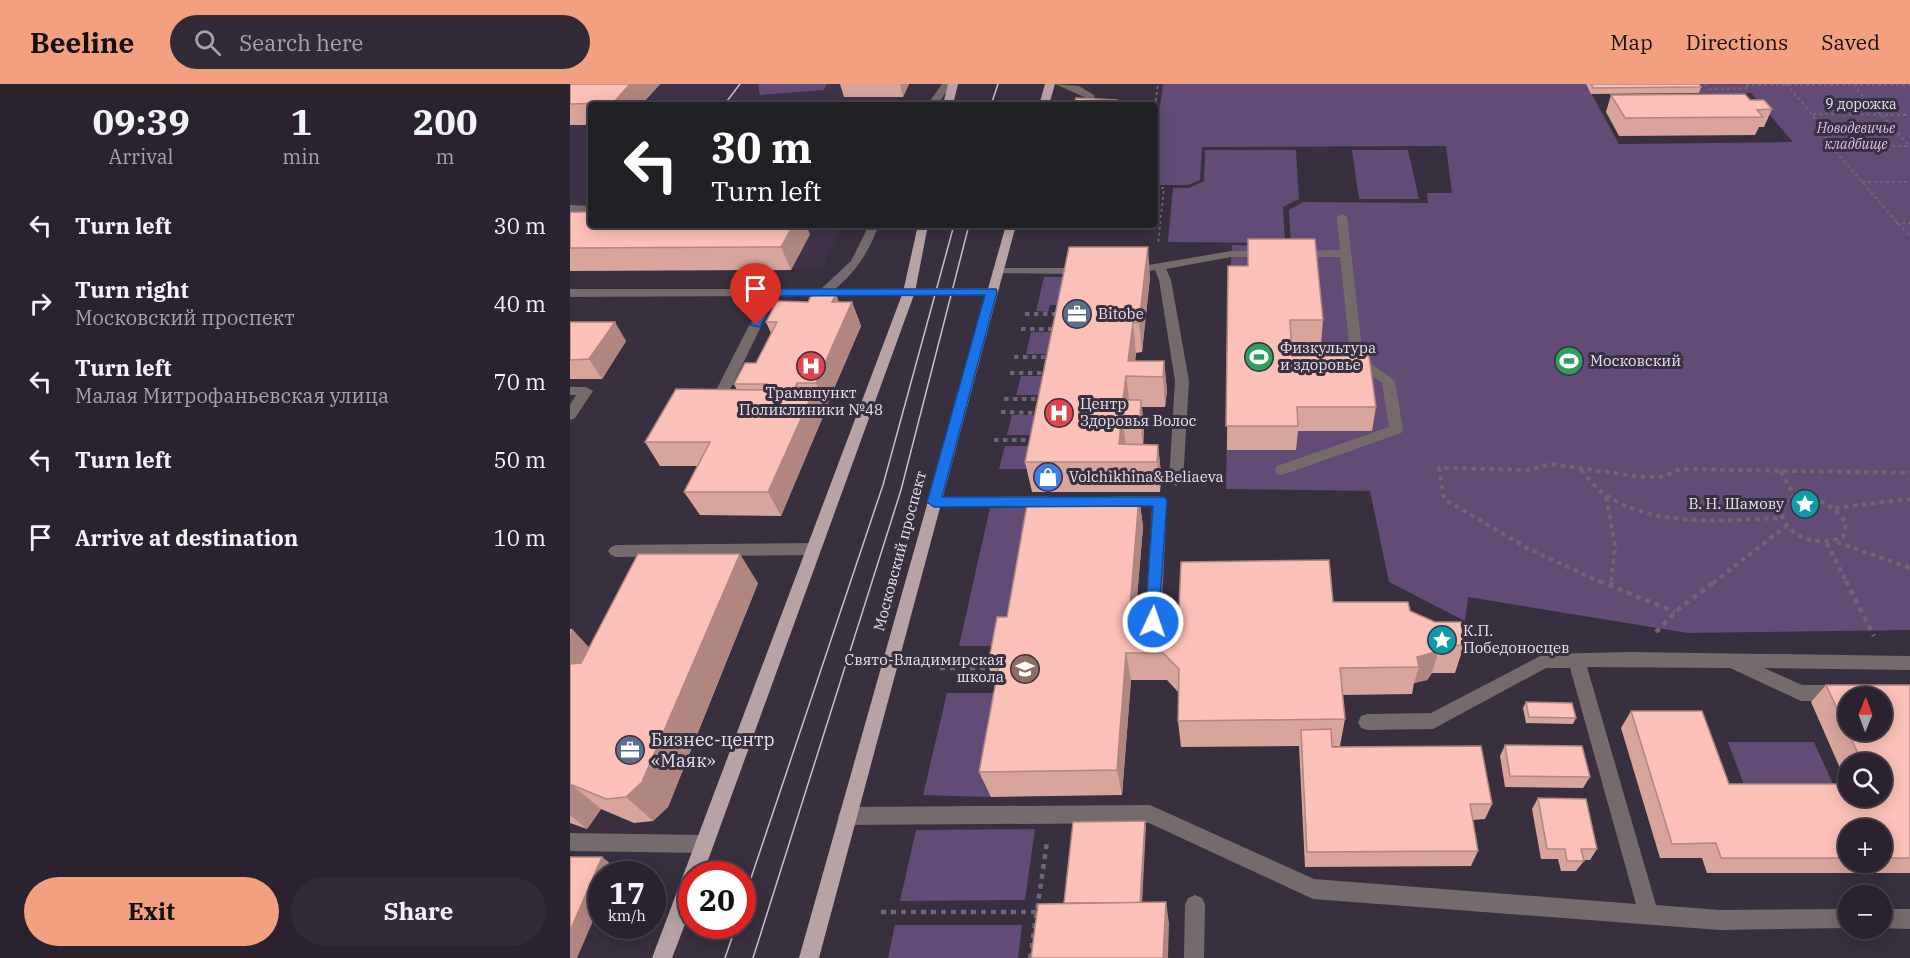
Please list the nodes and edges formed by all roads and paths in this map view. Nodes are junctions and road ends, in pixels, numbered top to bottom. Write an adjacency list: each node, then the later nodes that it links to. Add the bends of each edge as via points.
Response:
1 (947, 84): 13 (street)
2 (953, 84): 14 (main road)
3 (1050, 84): 15 (main road)
4 (1060, 84): 16 (street, via 1087,92)
5 (1158, 84): 17 (path)
6 (1705, 84): 12 (path, via 1709,89)
7 (1724, 84): 12 (path)
8 (1746, 85): 9 (path); 12 (path, via 1749,88)
9 (1787, 85): 10 (path); 18 (path)
10 (1853, 85): 11 (path); 19 (path)
11 (1910, 85)
12 (1728, 88)
13 (934, 102)
14 (949, 102)
15 (1045, 102)
16 (1091, 102)
17 (1156, 102)
18 (1812, 114): 19 (path, 9 дорожка); 21 (path)
19 (1882, 115): 20 (path, 9 дорожка); 22 (path)
20 (1910, 115)
21 (1831, 146): 22 (path); 23 (path)
22 (1910, 146)
23 (1861, 182): 24 (path); 29 (path)
24 (1910, 182)
25 (1158, 188): 36 (path, via 1164,188 1156,255)
26 (570, 208): 33 (street, via 588,208)
27 (1342, 218): 35 (street)
28 (1910, 223): 29 (path)
29 (1896, 224): 34 (path)
30 (873, 228): 40 (street, via 854,269)
31 (922, 228): 41 (main road)
32 (1010, 228): 37 (main road, Московский проспект)
33 (570, 230)
34 (1910, 237)
35 (1346, 253): 36 (street, via 1231,254); 62 (street, via 1357,360 1388,381 1396,430)
36 (1160, 268): 39 (street); 66 (street, via 1182,381)
37 (998, 271): 38 (street); 42 (main road, Московский проспект)
38 (1098, 271)
39 (1121, 271)
40 (824, 292): 41 (street); 44 (street)
41 (909, 292): 42 (street); 78 (main road)
42 (992, 292): 72 (main road, Московский проспект)
43 (570, 293): 44 (street)
44 (772, 293): 56 (street)
45 (1024, 314): 46 (path)
46 (1066, 314)
47 (1021, 329): 48 (path)
48 (1064, 329)
49 (1014, 357): 50 (path)
50 (1058, 357)
51 (1010, 373): 52 (path)
52 (1055, 373)
53 (570, 391): 59 (street, via 586,391)
54 (1004, 399): 55 (path)
55 (1050, 399)
56 (715, 406)
57 (1001, 412): 58 (path)
58 (1047, 413)
59 (570, 415)
60 (994, 440): 61 (path)
61 (1042, 440)
62 (1282, 470)
63 (1581, 470): 64 (path, via 1642,477 1661,477 1681,469); 67 (path); 81 (path, via 1551,464 1529,470 1438,468 1444,499 1485,527)
64 (1782, 471): 65 (path); 68 (path)
65 (1910, 473)
66 (1176, 481)
67 (1606, 496): 74 (path, via 1649,515 1713,520); 81 (path, via 1615,545)
68 (1794, 496): 73 (path, via 1814,498); 74 (path, via 1781,504)
69 (1910, 499): 73 (path)
70 (1065, 501): 72 (street)
71 (1100, 501): 83 (street, via 1160,501)
72 (934, 502): 94 (main road, Московский проспект)
73 (1834, 508): 76 (path, via 1846,523 1843,537)
74 (1780, 518): 75 (path)
75 (1786, 526): 77 (path, via 1805,539); 82 (path)
76 (1837, 541): 77 (path); 80 (path)
77 (1827, 543): 87 (path)
78 (813, 549): 79 (street); 96 (main road)
79 (616, 551)
80 (1910, 568)
81 (1611, 587): 82 (path)
82 (1675, 612): 84 (path)
83 (1153, 622)
84 (1631, 659): 85 (street); 86 (street)
85 (1576, 660): 92 (street, via 1544,661 1433,721); 102 (street)
86 (1732, 661): 87 (street); 91 (street, via 1801,693)
87 (1888, 663): 88 (street)
88 (1910, 663)
89 (940, 668): 90 (path)
90 (1002, 668)
91 (1838, 693)
92 (1367, 722)
93 (1051, 814): 94 (street); 100 (path); 102 (street, via 1150,814 1313,889)
94 (848, 816): 107 (main road, Московский проспект)
95 (570, 842): 96 (street)
96 (704, 844): 97 (main road)
97 (698, 861)
98 (1195, 905): 109 (street)
99 (881, 912): 100 (path)
100 (1037, 912): 108 (path)
101 (678, 914): 106 (main road)
102 (1649, 915): 103 (street, via 1719,920)
103 (1838, 919)
104 (1892, 919): 105 (street)
105 (1910, 919)
106 (662, 958)
107 (809, 958)
108 (1030, 958)
109 (1194, 958)

